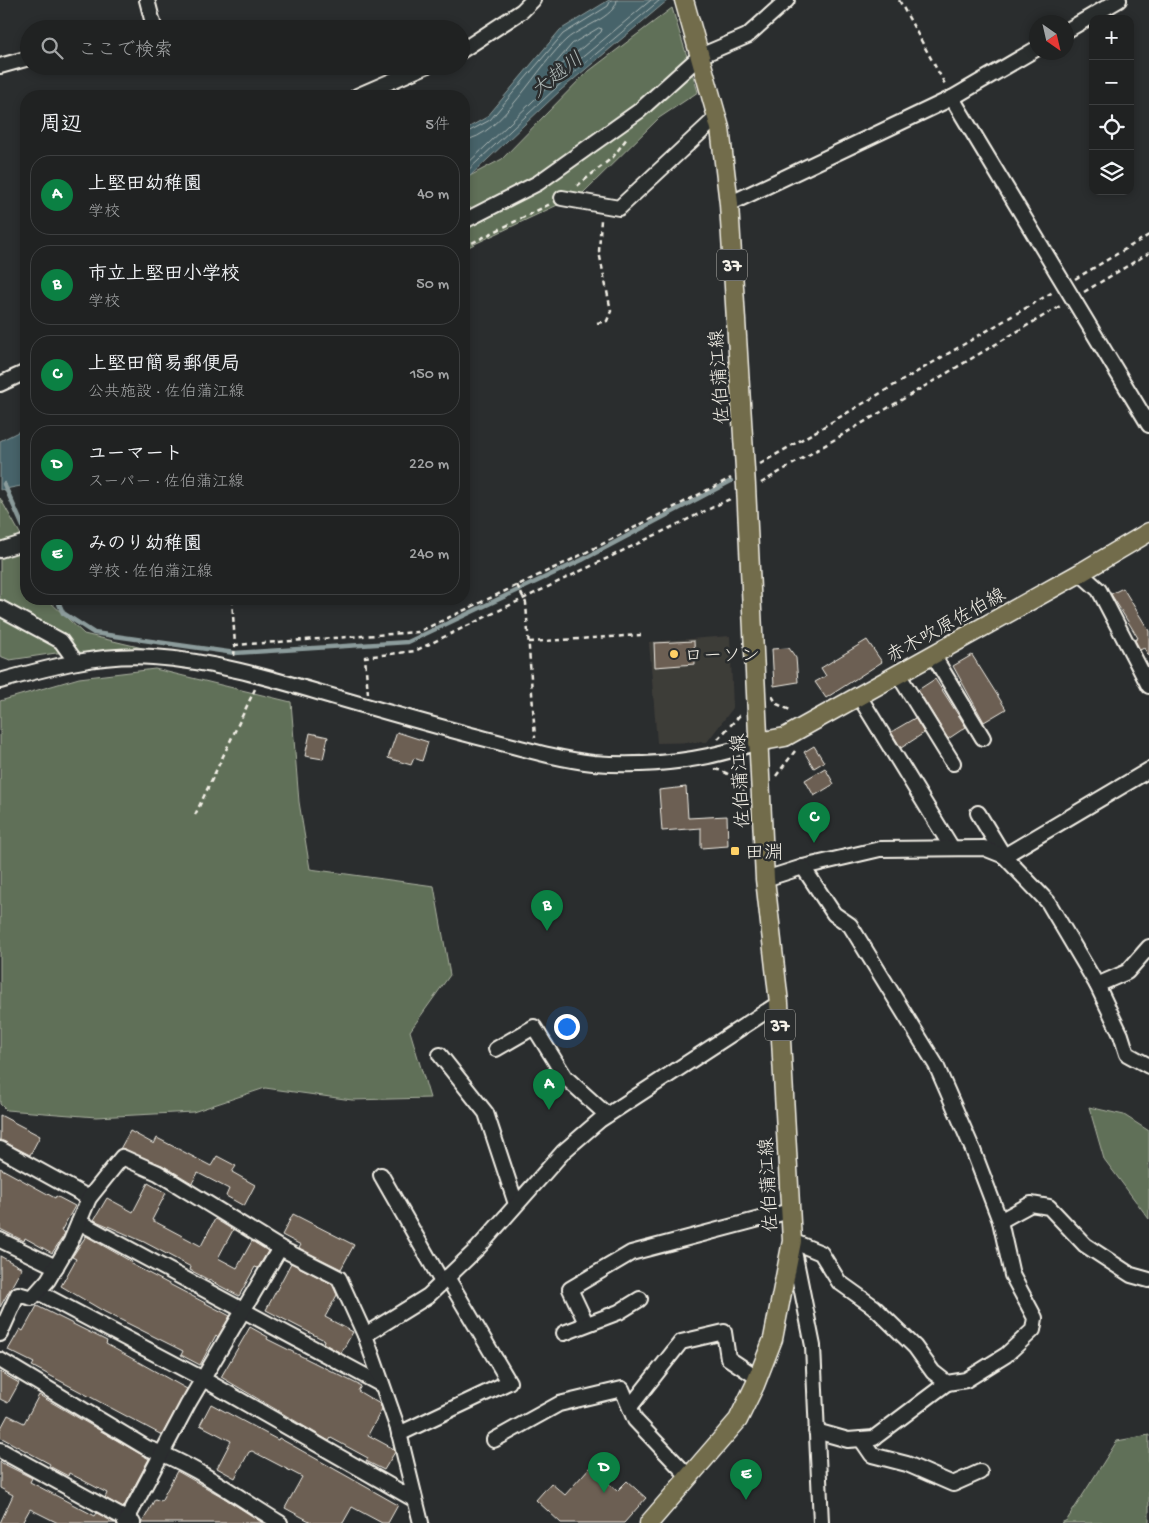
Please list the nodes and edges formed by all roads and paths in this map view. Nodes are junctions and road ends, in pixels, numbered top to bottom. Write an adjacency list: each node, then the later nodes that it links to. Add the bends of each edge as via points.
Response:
1 (147, 0): 7 (street)
2 (533, 0): 9 (street, via 522,11)
3 (684, 0): 11 (main road, 佐伯蒲江線 / 37)
4 (787, 0): 11 (street, via 747,36)
5 (899, 0): 16 (path)
6 (1119, 0): 8 (street)
7 (152, 20)
8 (1074, 26)
9 (470, 45)
10 (1029, 52): 16 (street)
11 (700, 56): 17 (main road, 佐伯蒲江線 / 37); 21 (street, via 638,111 538,183)
12 (20, 60): 13 (street)
13 (0, 66)
14 (405, 75): 15 (street)
15 (371, 90)
16 (952, 98): 20 (street); 24 (street)
17 (717, 117): 19 (street, via 619,208); 20 (main road, 佐伯蒲江線 / 37)
18 (562, 198): 19 (street)
19 (601, 204): 26 (path, via 599,252 611,311 607,321)
20 (729, 204): 30 (main road, 佐伯蒲江線 / 37)
21 (470, 218)
22 (1149, 235): 24 (path)
23 (1149, 253): 25 (path)
24 (1065, 285): 25 (street); 30 (path, via 770,459)
25 (1073, 298): 29 (street); 30 (path)
26 (597, 323)
27 (20, 375): 28 (street)
28 (0, 384)
29 (1149, 425)
30 (746, 481): 35 (path); 36 (path); 56 (main road, 佐伯蒲江線 / 37)
31 (1149, 532): 34 (main road, 赤木吹原佐伯線)
32 (20, 544): 33 (street)
33 (0, 550)
34 (1080, 573): 42 (main road, 赤木吹原佐伯線); 48 (street, via 1099,590)
35 (517, 586): 36 (path); 41 (path, via 418,632)
36 (524, 599): 40 (path); 51 (path, via 415,652 365,657)
37 (232, 605): 41 (path)
38 (0, 608): 44 (street, via 61,641)
39 (642, 635): 40 (path)
40 (529, 642): 58 (path)
41 (235, 646): 43 (path)
42 (933, 655): 45 (main road, 赤木吹原佐伯線); 54 (street)
43 (234, 659)
44 (76, 662): 46 (street, via 153,657 221,666); 47 (street)
45 (898, 674): 50 (main road, 赤木吹原佐伯線); 59 (street)
46 (261, 676): 51 (street); 63 (path)
47 (0, 681)
48 (1149, 686)
49 (768, 690): 52 (path, via 777,704)
50 (859, 696): 56 (main road, 赤木吹原佐伯線, via 784,737); 64 (street)
51 (369, 707): 58 (street)
52 (792, 711)
53 (742, 712): 55 (path)
54 (983, 738)
55 (718, 740)
56 (758, 742): 58 (street, via 724,754 624,764); 67 (main road, 佐伯蒲江線 / 37)
57 (797, 748): 61 (path)
58 (536, 752)
59 (953, 764)
60 (1149, 770): 65 (street)
61 (774, 779)
62 (978, 813): 65 (street)
63 (195, 815)
64 (952, 848): 65 (street, via 984,848); 66 (street, via 880,849)
65 (1004, 856): 69 (street, via 1048,902)
66 (803, 867): 67 (street); 80 (street, via 834,914 850,925 936,1066)
67 (766, 879): 70 (main road, 佐伯蒲江線 / 37)
68 (1149, 947): 69 (street, via 1128,972)
69 (1097, 985): 73 (street, via 1127,1054)
70 (779, 1003): 74 (street); 79 (main road, 佐伯蒲江線 / 37)
71 (496, 1048): 74 (street, via 534,1027 565,1077)
72 (440, 1055): 78 (street, via 486,1113)
73 (1149, 1066)
74 (607, 1115): 78 (street, via 564,1151)
75 (0, 1149): 77 (street)
76 (381, 1175): 86 (street)
77 (89, 1198): 81 (street); 84 (street, via 122,1157 158,1173)
78 (516, 1204): 86 (street)
79 (790, 1211): 83 (main road, 佐伯蒲江線 / 37); 91 (street, via 631,1253 570,1289)
80 (1000, 1221): 87 (street, via 1031,1204 1049,1207 1085,1244 1131,1275); 98 (street, via 1012,1275 1035,1318 1033,1330 1006,1355 966,1380)
81 (79, 1222): 85 (street); 90 (street)
82 (0, 1240): 85 (street)
83 (792, 1241): 96 (main road, 佐伯蒲江線 / 37, via 773,1339); 98 (street, via 821,1253 839,1282 874,1307); 101 (street, via 813,1346)
84 (280, 1248): 90 (street); 94 (street, via 339,1278)
85 (56, 1267): 88 (street)
86 (445, 1280): 94 (street, via 428,1296); 102 (street, via 509,1382)
87 (1149, 1280)
88 (38, 1292): 93 (street, via 32,1298 18,1294); 97 (street)
89 (640, 1299): 91 (street, via 619,1312)
90 (244, 1310): 97 (street); 99 (street)
91 (586, 1324): 92 (street)
92 (564, 1333)
93 (0, 1334)
94 (366, 1335): 99 (street)
95 (0, 1360): 106 (street, via 147,1448)
96 (758, 1378): 100 (street, via 728,1358 724,1332 681,1342); 108 (main road, 佐伯蒲江線 / 37, via 738,1420)
97 (203, 1379): 106 (street); 109 (street)
98 (947, 1383): 103 (street, via 874,1438)
99 (382, 1385): 102 (street)
100 (630, 1406): 104 (street, via 622,1389 559,1404); 108 (street, via 635,1420)
101 (816, 1431): 103 (street, via 848,1440); 114 (street)
102 (399, 1434): 109 (street)
103 (861, 1439): 107 (street, via 872,1455 907,1464 953,1484)
104 (494, 1440)
105 (0, 1450): 110 (street)
106 (164, 1453): 110 (street); 111 (street)
107 (980, 1472)
108 (689, 1477): 113 (main road, 佐伯蒲江線 / 37)
109 (415, 1500): 112 (street)
110 (128, 1522)
111 (280, 1523)
112 (421, 1523)
113 (649, 1523)
114 (821, 1523)

